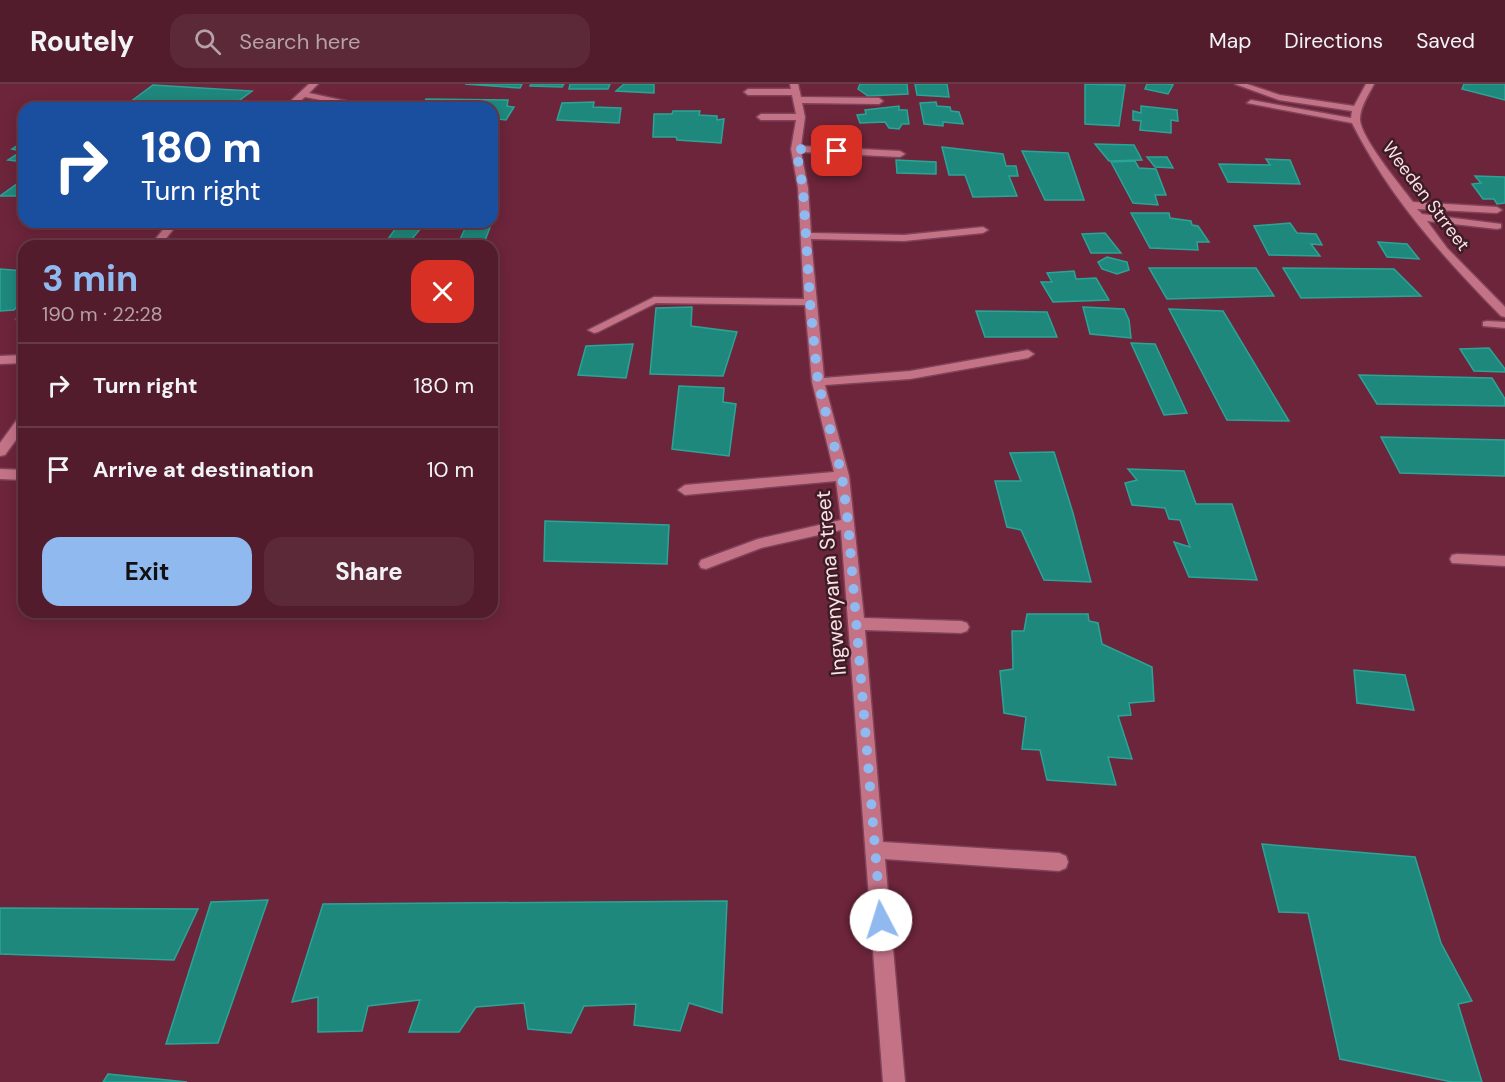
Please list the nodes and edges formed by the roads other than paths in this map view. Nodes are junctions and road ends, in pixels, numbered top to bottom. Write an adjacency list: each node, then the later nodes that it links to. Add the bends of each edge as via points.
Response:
1 (314, 84): 6 (street)
2 (1239, 84): 11 (street, via 1279,97)
3 (1370, 84): 11 (street)
4 (748, 92): 5 (street)
5 (796, 92): 7 (street); 13 (street, Ingwenyama Street)
6 (303, 94): 8 (street); 9 (street)
7 (879, 101)
8 (294, 102)
9 (344, 102)
10 (1251, 103): 14 (street)
11 (1357, 109): 14 (street)
12 (761, 117): 13 (street)
13 (801, 117): 15 (street, Ingwenyama Street)
14 (1355, 121): 17 (street, Weeden Strreet, via 1372,154)
15 (796, 149): 16 (street); 22 (street, Ingwenyama Street)
16 (900, 154)
17 (1408, 205): 18 (street); 19 (street, Weeden Strreet)
18 (1497, 210)
19 (1419, 217): 20 (street); 24 (street, Weeden Strreet, via 1443,250)
20 (1497, 226)
21 (983, 230): 22 (street, via 904,238)
22 (807, 236): 23 (street, Ingwenyama Street)
23 (810, 302): 27 (street, via 654,300); 31 (street, Ingwenyama Street)
24 (1505, 314)
25 (1487, 324): 26 (street)
26 (1505, 325)
27 (594, 330)
28 (1028, 354): 31 (street, via 910,375)
29 (18, 359): 30 (street)
30 (0, 360)
31 (818, 382): 36 (street, Ingwenyama Street)
32 (18, 428): 33 (street)
33 (0, 453)
34 (0, 474): 35 (street)
35 (18, 475)
36 (842, 476): 37 (street); 38 (street, Ingwenyama Street)
37 (685, 490)
38 (848, 523): 41 (street, via 759,544); 42 (street, Ingwenyama Street)
39 (1457, 559): 40 (street)
40 (1505, 561)
41 (706, 564)
42 (857, 624): 43 (street); 44 (street, Ingwenyama Street)
43 (960, 627)
44 (875, 850): 45 (street); 46 (street, Ingwenyama Street)
45 (1059, 862)
46 (894, 1082)

